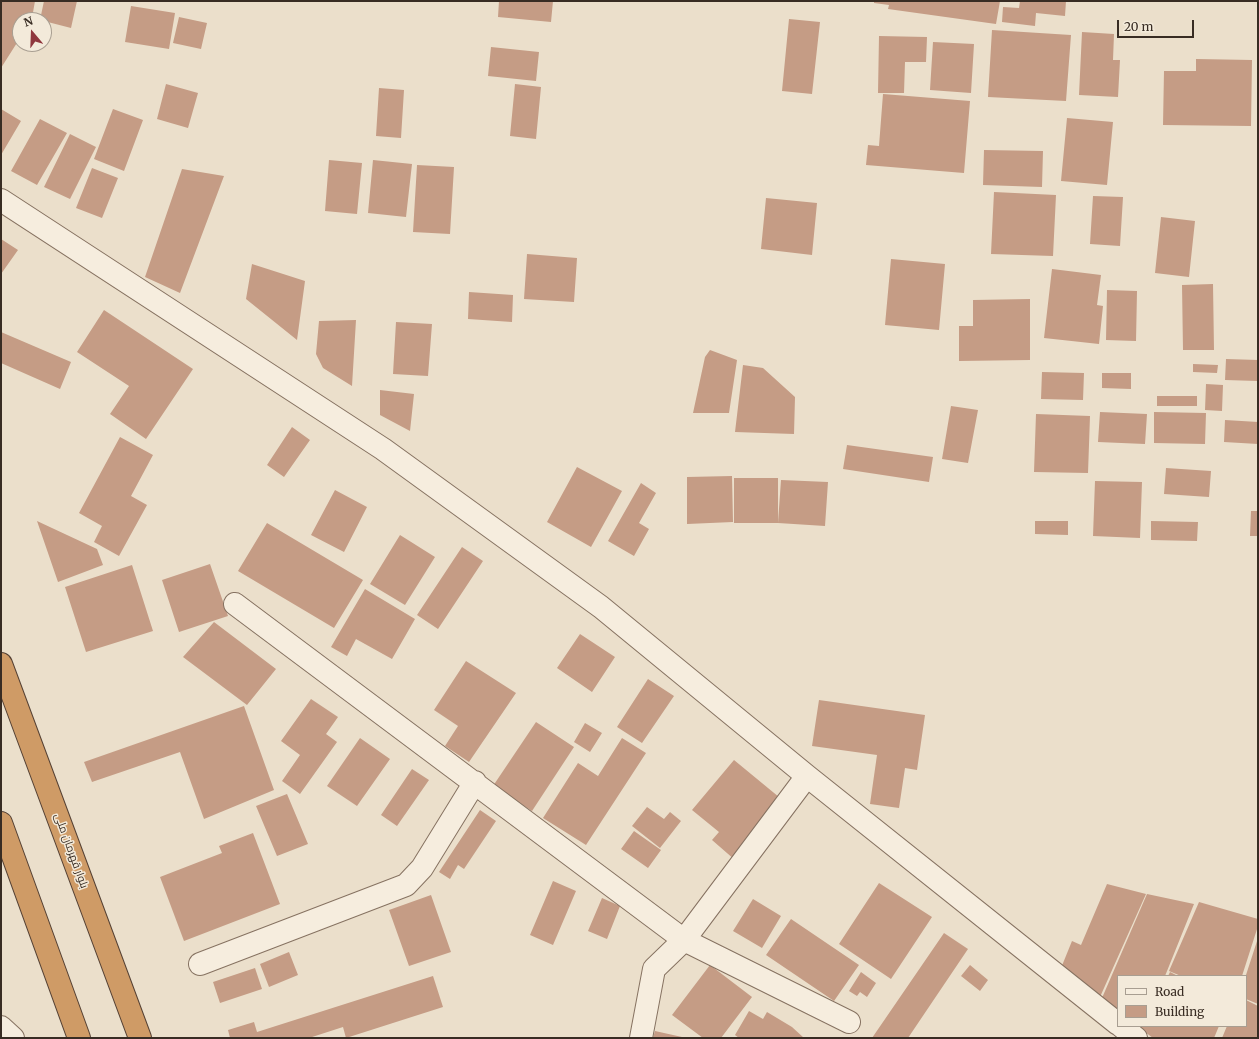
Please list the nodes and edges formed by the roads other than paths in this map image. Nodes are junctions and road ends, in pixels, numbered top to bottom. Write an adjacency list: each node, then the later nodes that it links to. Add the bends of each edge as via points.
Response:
1 (1, 200): 4 (street, via 383,449 601,607)
2 (235, 604): 5 (street)
3 (1, 664): 16 (highway, بلوار قهرمان ملی)
4 (807, 776): 7 (street); 10 (street)
5 (475, 782): 7 (street); 8 (street, via 422,868 406,884)
6 (1, 823): 15 (highway)
7 (684, 940): 9 (street); 17 (street, via 654,969)
8 (200, 964)
9 (849, 1022)
10 (1117, 1022)
11 (1117, 1025): 18 (street)
12 (1, 1027): 14 (street)
13 (1122, 1027): 19 (street)
14 (13, 1038)
15 (79, 1038)
16 (140, 1038)
17 (641, 1038)
18 (1111, 1038)
19 (1136, 1038)

